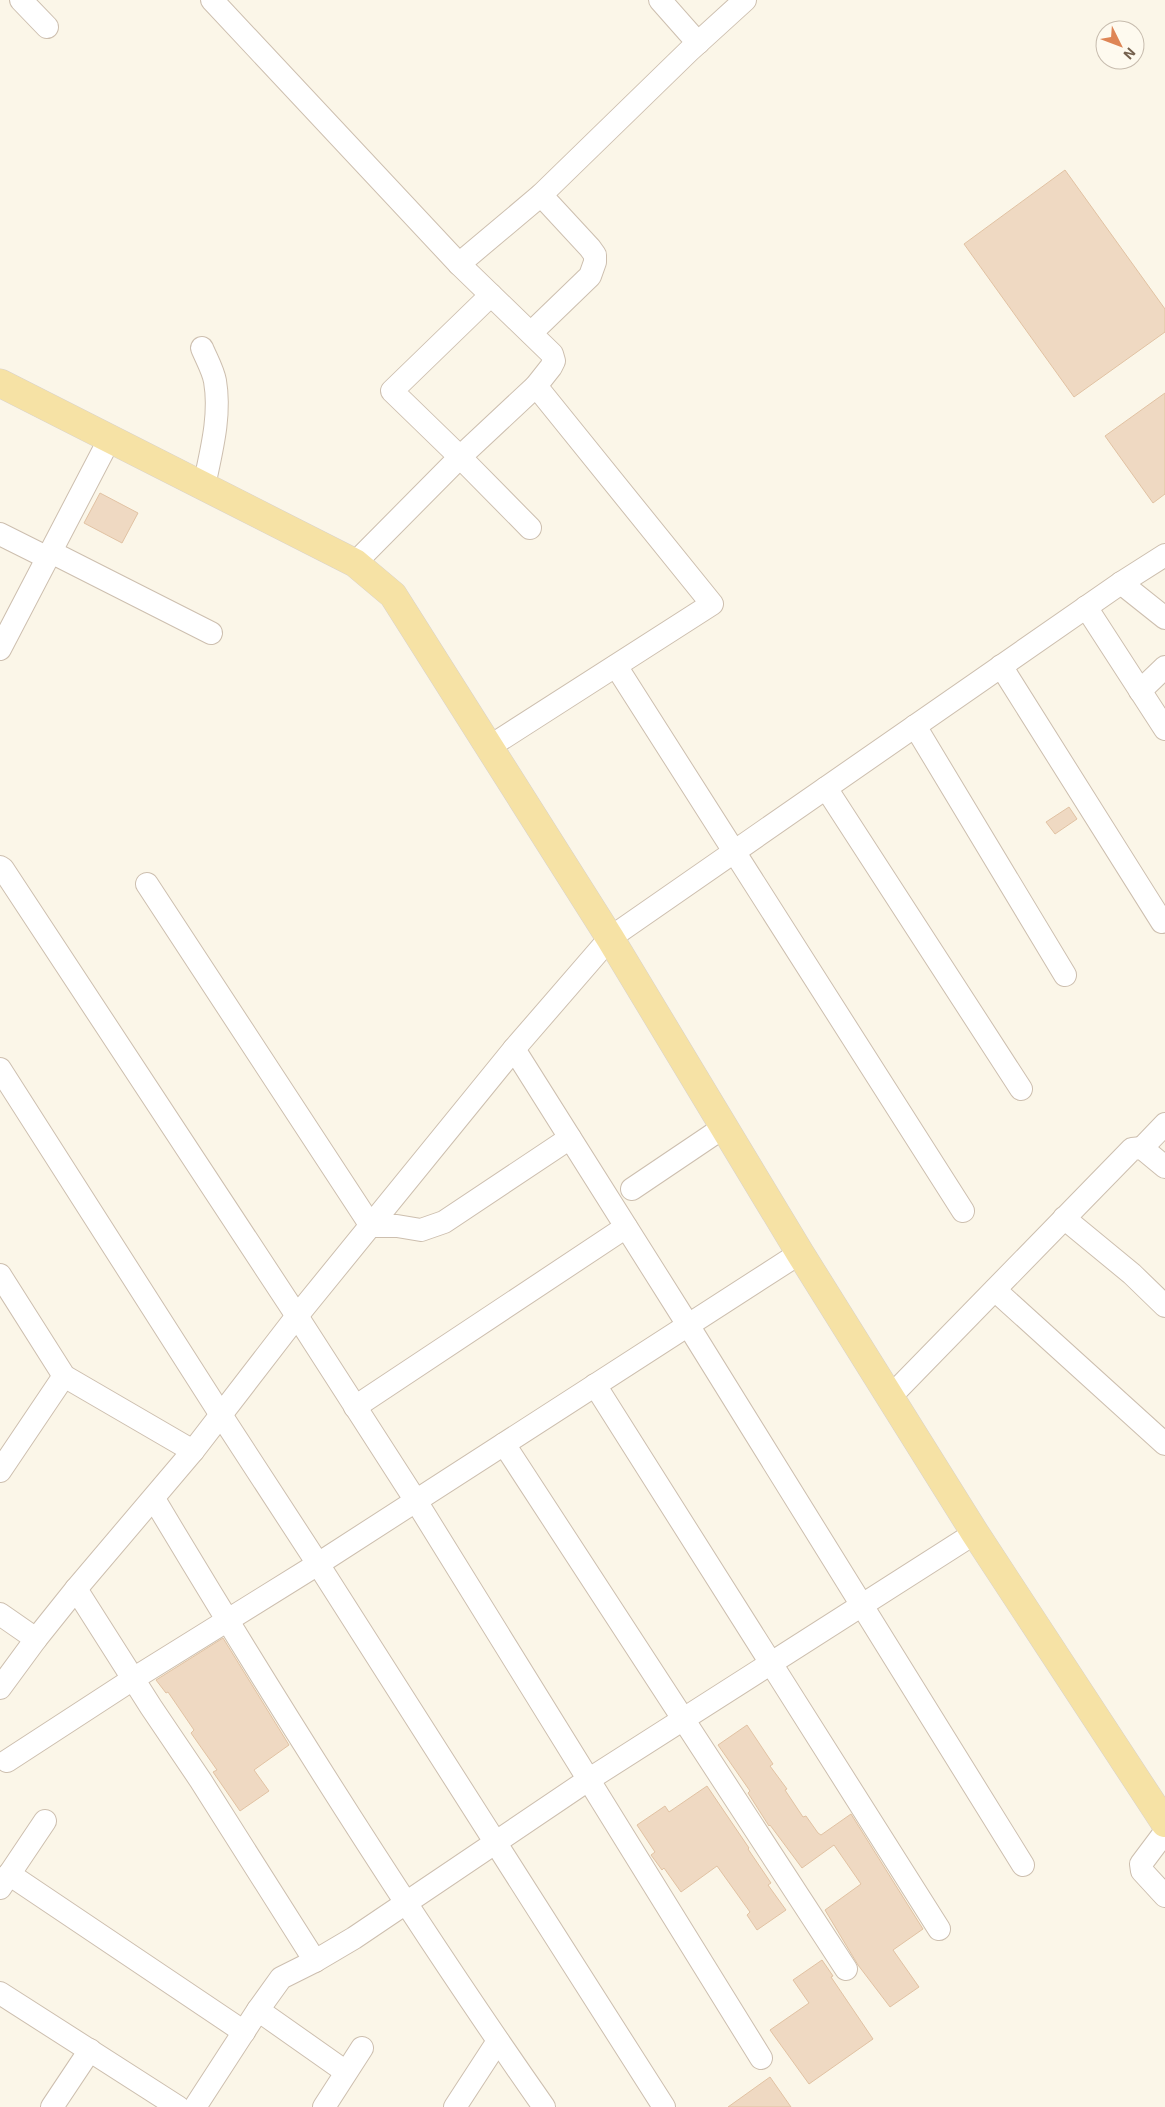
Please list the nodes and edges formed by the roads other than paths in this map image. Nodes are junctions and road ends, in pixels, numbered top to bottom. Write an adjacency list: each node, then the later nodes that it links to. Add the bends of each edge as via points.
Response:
1 (21, 0): 5 (street)
2 (212, 0): 8 (street)
3 (660, 0): 6 (street)
4 (745, 0): 6 (street)
5 (47, 27)
6 (698, 43): 7 (street)
7 (541, 195): 8 (street); 10 (street, via 590,248 595,262 590,276)
8 (459, 264): 9 (street)
9 (491, 295): 10 (street); 15 (street, via 392,391)
10 (531, 334): 13 (street, via 552,354 554,361)
11 (202, 348): 16 (street, via 215,380 216,414)
12 (0, 383): 14 (main road)
13 (536, 386): 15 (street); 27 (street, via 712,604)
14 (110, 438): 16 (main road); 19 (street)
15 (460, 457): 17 (street); 21 (street)
16 (204, 486): 21 (main road)
17 (530, 528)
18 (0, 534): 19 (street)
19 (49, 555): 25 (street); 26 (street)
20 (1165, 555): 22 (street)
21 (355, 563): 33 (main road, via 393,595)
22 (1121, 583): 23 (street); 24 (street)
23 (1086, 607): 28 (street); 30 (street)
24 (1165, 618)
25 (211, 633)
26 (0, 649)
27 (616, 666): 33 (street); 35 (street)
28 (1001, 666): 31 (street); 38 (street)
29 (1165, 667): 30 (street)
30 (1140, 691): 32 (street)
31 (915, 726): 34 (street); 40 (street)
32 (1165, 730)
33 (489, 747): 39 (main road)
34 (826, 788): 35 (street); 43 (street)
35 (734, 852): 39 (street); 50 (street)
36 (0, 867): 58 (street)
37 (147, 884): 52 (street)
38 (1162, 922)
39 (610, 938): 41 (street); 45 (main road)
40 (1065, 975)
41 (514, 1049): 46 (street); 52 (street)
42 (0, 1069): 64 (street)
43 (1021, 1088)
44 (1165, 1124): 47 (street)
45 (724, 1127): 49 (street); 54 (main road)
46 (570, 1138): 52 (street, via 444,1222 421,1230); 53 (street)
47 (1142, 1148): 48 (street); 51 (street, via 1136,1147 1128,1152)
48 (1165, 1167)
49 (632, 1189)
50 (963, 1211)
51 (1064, 1218): 56 (street); 57 (street)
52 (371, 1226): 58 (street)
53 (626, 1227): 59 (street); 63 (street)
54 (800, 1253): 59 (street); 62 (main road)
55 (0, 1275): 60 (street)
56 (995, 1290): 62 (street); 66 (street)
57 (1165, 1306)
58 (297, 1316): 63 (street); 64 (street)
59 (688, 1325): 61 (street); 74 (street)
60 (64, 1376): 67 (street); 68 (street)
61 (595, 1385): 65 (street); 78 (street)
62 (890, 1396): 71 (main road)
63 (355, 1406): 70 (street)
64 (221, 1415): 67 (street); 72 (street)
65 (504, 1444): 70 (street); 81 (street)
66 (1165, 1444)
67 (193, 1452): 69 (street)
68 (0, 1471)
69 (154, 1499): 73 (street); 76 (street)
70 (416, 1501): 72 (street); 83 (street)
71 (975, 1533): 74 (street); 85 (main road)
72 (318, 1564): 76 (street); 87 (street)
73 (76, 1589): 77 (street); 79 (street)
74 (862, 1606): 78 (street); 88 (street)
75 (0, 1614): 77 (street)
76 (227, 1621): 79 (street); 91 (street)
77 (36, 1639): 80 (street)
78 (771, 1664): 81 (street); 92 (street)
79 (133, 1679): 82 (street); 93 (street)
80 (0, 1688)
81 (684, 1720): 83 (street); 94 (street)
82 (7, 1762)
83 (588, 1780): 87 (street); 101 (street)
84 (45, 1820): 89 (street)
85 (1165, 1823)
86 (1165, 1832): 90 (street, via 1141,1864 1142,1871)
87 (495, 1842): 91 (street); 109 (street)
88 (1023, 1865)
89 (5, 1881): 97 (street)
90 (1165, 1896)
91 (405, 1902): 93 (street); 98 (street)
92 (939, 1929)
93 (315, 1961): 96 (street, via 281,1978)
94 (846, 1969)
95 (0, 1993): 100 (street)
96 (258, 2010): 97 (street); 102 (street)
97 (244, 2032): 105 (street)
98 (498, 2041): 107 (street); 108 (street)
99 (362, 2048): 102 (street)
100 (90, 2050): 103 (street); 104 (street)
101 (762, 2058)
102 (346, 2072): 106 (street)
103 (52, 2107)
104 (178, 2107)
105 (195, 2107)
106 (324, 2107)
107 (455, 2107)
108 (544, 2107)
109 (664, 2107)

